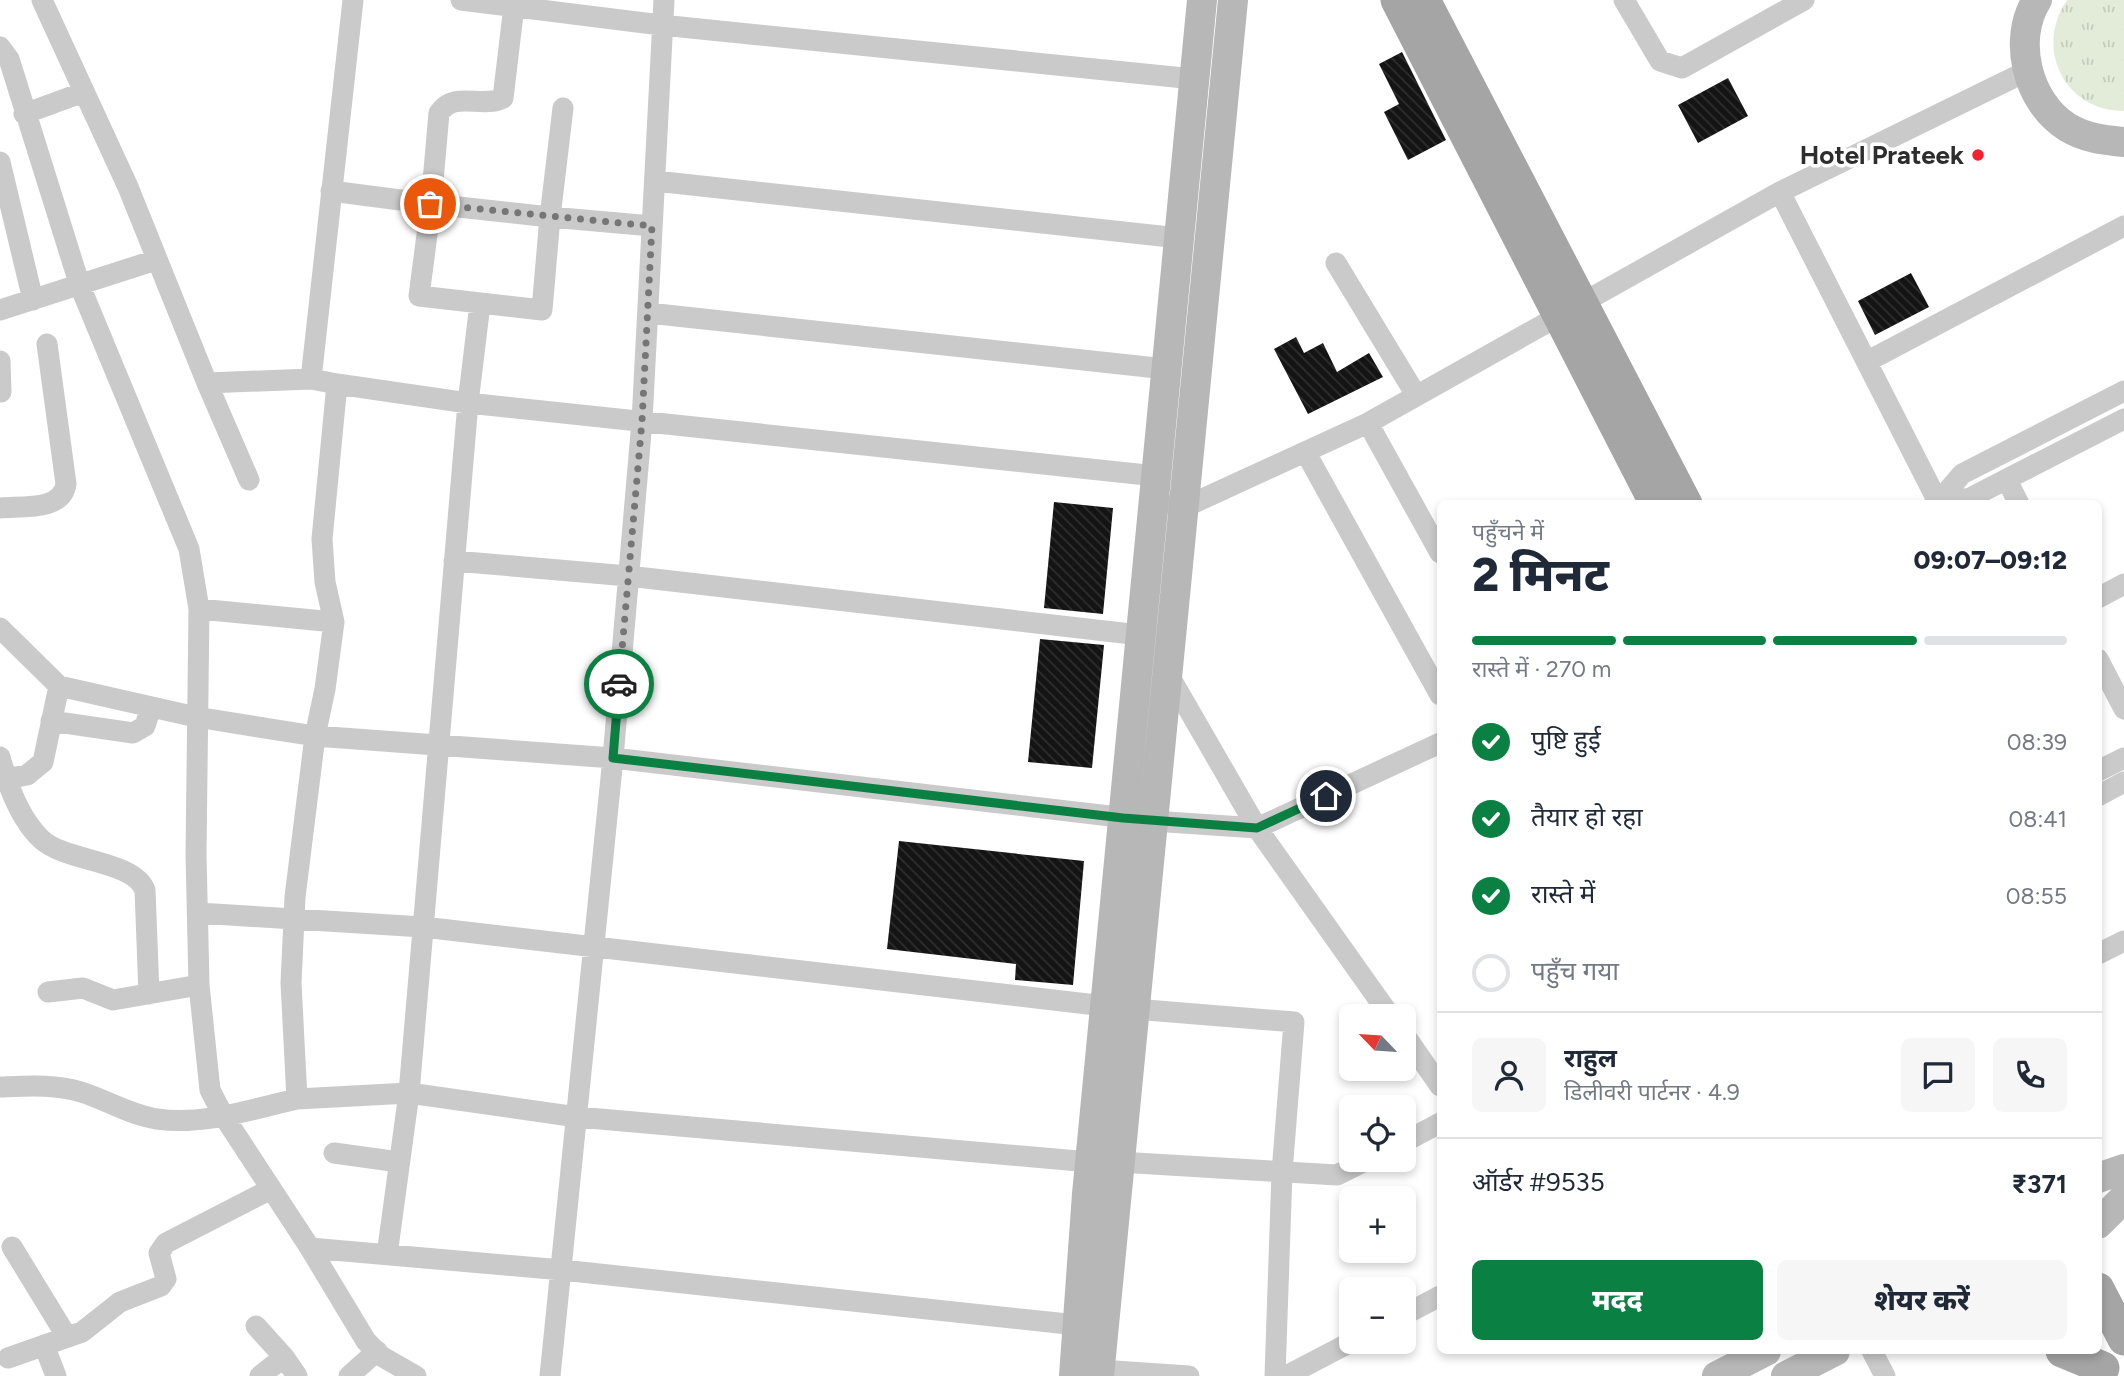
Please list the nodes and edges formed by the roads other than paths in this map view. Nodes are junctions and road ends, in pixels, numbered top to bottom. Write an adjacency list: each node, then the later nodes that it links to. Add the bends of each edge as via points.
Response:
1 (42, 0): 17 (street)
2 (353, 0): 25 (street)
3 (461, 0): 12 (street)
4 (664, 0): 13 (street)
5 (1202, 0): 16 (main road)
6 (1233, 0): 64 (main road)
7 (1397, 0): 38 (main road)
8 (1424, 0): 38 (main road)
9 (1624, 0): 10 (street, via 1660,61 1682,68)
10 (1804, 0)
11 (2037, 0): 15 (main road, via 2025,38)
12 (513, 6): 13 (street); 27 (street, via 503,98 494,103 454,100 439,113)
13 (661, 25): 16 (street); 24 (street)
14 (0, 47): 19 (street, via 9,60)
15 (2027, 71): 20 (main road, via 2041,102 2065,126 2095,140); 26 (street)
16 (1194, 79): 31 (main road)
17 (84, 92): 19 (street); 32 (street)
18 (562, 107): 28 (street)
19 (24, 114): 21 (street)
20 (2124, 142)
21 (36, 151): 22 (street); 34 (street)
22 (0, 156)
23 (0, 162): 35 (street)
24 (655, 181): 29 (street); 31 (street)
25 (331, 191): 27 (street); 44 (street)
26 (1780, 192): 38 (street); 42 (street)
27 (430, 204): 28 (street); 36 (street, via 419,296)
28 (550, 217): 29 (street); 36 (street, via 542,310)
29 (652, 226): 39 (street)
30 (2124, 226): 42 (street)
31 (1179, 238): 43 (main road)
32 (156, 260): 34 (street); 45 (street)
33 (1336, 263): 49 (street)
34 (80, 285): 35 (street); 71 (street, via 186,540)
35 (33, 300): 37 (street)
36 (480, 304): 50 (street)
37 (0, 310)
38 (1569, 310): 49 (street); 58 (main road); 59 (main road)
39 (648, 313): 43 (street); 52 (street)
40 (47, 344): 65 (street, via 65,494 50,503)
41 (0, 361): 48 (street)
42 (1868, 361): 60 (street)
43 (1166, 369): 57 (main road)
44 (311, 379): 45 (street); 46 (street)
45 (208, 383): 55 (street)
46 (337, 384): 50 (street); 72 (street, via 322,539)
47 (2124, 391): 61 (street, via 1962,474)
48 (1, 392)
49 (1416, 395): 53 (street)
50 (468, 403): 52 (street); 67 (street)
51 (2124, 419): 56 (street)
52 (642, 421): 57 (street); 68 (street)
53 (1368, 423): 54 (street); 66 (street)
54 (1306, 453): 64 (street); 78 (street)
55 (249, 480)
56 (2007, 480): 62 (street); 63 (street)
57 (1155, 490): 64 (street); 74 (main road)
58 (1654, 500)
59 (1684, 500)
60 (1935, 500)
61 (1939, 500)
62 (1956, 500)
63 (2017, 500)
64 (1185, 507): 76 (main road)
65 (0, 508)
66 (1437, 548)
67 (453, 561): 68 (street); 85 (street)
68 (628, 576): 74 (street); 87 (street)
69 (2124, 584): 70 (street)
70 (2102, 596)
71 (199, 610): 72 (street); 81 (street)
72 (334, 622): 83 (street)
73 (0, 628): 77 (street)
74 (1140, 635): 93 (main road)
75 (2102, 667): 80 (street)
76 (1167, 672): 94 (main road); 95 (street)
77 (59, 685): 79 (street); 82 (street)
78 (1437, 690)
79 (150, 707): 81 (street); 82 (street, via 145,726 133,733)
80 (2124, 709)
81 (196, 718): 83 (street); 96 (street)
82 (51, 721): 90 (street, via 43,762 27,775)
83 (315, 736): 85 (street); 97 (street)
84 (1437, 744): 95 (street)
85 (438, 745): 87 (street); 98 (street)
86 (0, 757): 90 (street)
87 (613, 758): 93 (street); 100 (street)
88 (2124, 758): 89 (street)
89 (2102, 769)
90 (3, 779): 104 (street, via 30,825 53,848 142,882)
91 (2124, 782): 92 (street)
92 (2102, 794)
93 (1123, 818): 94 (street); 106 (main road)
94 (1153, 821): 95 (street); 107 (main road)
95 (1257, 828): 105 (street)
96 (198, 913): 97 (street); 102 (street)
97 (294, 917): 98 (street); 112 (street, via 291,983)
98 (423, 927): 100 (street); 111 (street)
99 (2124, 941): 101 (street)
100 (593, 947): 106 (street); 114 (street)
101 (2102, 952)
102 (200, 985): 104 (street); 113 (street, via 210,1090)
103 (48, 992): 104 (street, via 83,988 113,1000)
104 (149, 994)
105 (1382, 1004)
106 (1105, 1006): 118 (main road)
107 (1134, 1009): 119 (main road); 122 (street, via 1294,1022)
108 (1416, 1051): 109 (street)
109 (1437, 1082)
110 (0, 1087): 113 (street, via 52,1085 158,1119)
111 (409, 1093): 112 (street); 114 (street); 120 (street)
112 (296, 1099): 113 (street)
113 (223, 1115): 125 (street)
114 (577, 1117): 118 (street); 131 (street)
115 (1437, 1125): 116 (street)
116 (1416, 1136)
117 (334, 1153): 120 (street)
118 (1090, 1162): 135 (main road)
119 (1119, 1162): 122 (street); 149 (main road)
120 (399, 1163): 130 (street)
121 (2124, 1169): 124 (main road)
122 (1282, 1172): 123 (street); 157 (street)
123 (1344, 1172)
124 (2102, 1177)
125 (271, 1189): 129 (street); 138 (street, via 166,1243 159,1253 166,1279 161,1286 131,1296 89,1328)
126 (2124, 1198): 127 (main road)
127 (2102, 1220)
128 (12, 1247): 138 (street)
129 (310, 1248): 130 (street); 141 (street)
130 (387, 1255): 131 (street)
131 (562, 1270): 135 (street); 155 (street)
132 (2102, 1296): 137 (main road)
133 (1437, 1298): 134 (street)
134 (1416, 1309)
135 (1077, 1325): 149 (main road)
136 (256, 1326): 146 (street)
137 (2123, 1333)
138 (67, 1337): 139 (street)
139 (44, 1345): 147 (street); 150 (street)
140 (1339, 1348): 158 (street)
141 (377, 1352): 153 (street); 154 (street)
142 (1760, 1354): 159 (main road)
143 (1829, 1354): 160 (main road)
144 (1874, 1354): 161 (street)
145 (2070, 1354): 148 (main road)
146 (284, 1357): 151 (street); 152 (street)
147 (8, 1358)
148 (2101, 1365)
149 (1091, 1374): 156 (street)
150 (56, 1376)
151 (260, 1376)
152 (297, 1376)
153 (349, 1376)
154 (416, 1376)
155 (550, 1376)
156 (1189, 1376)
157 (1275, 1376)
158 (1286, 1376)
159 (1717, 1376)
160 (1787, 1376)
161 (1885, 1376)

